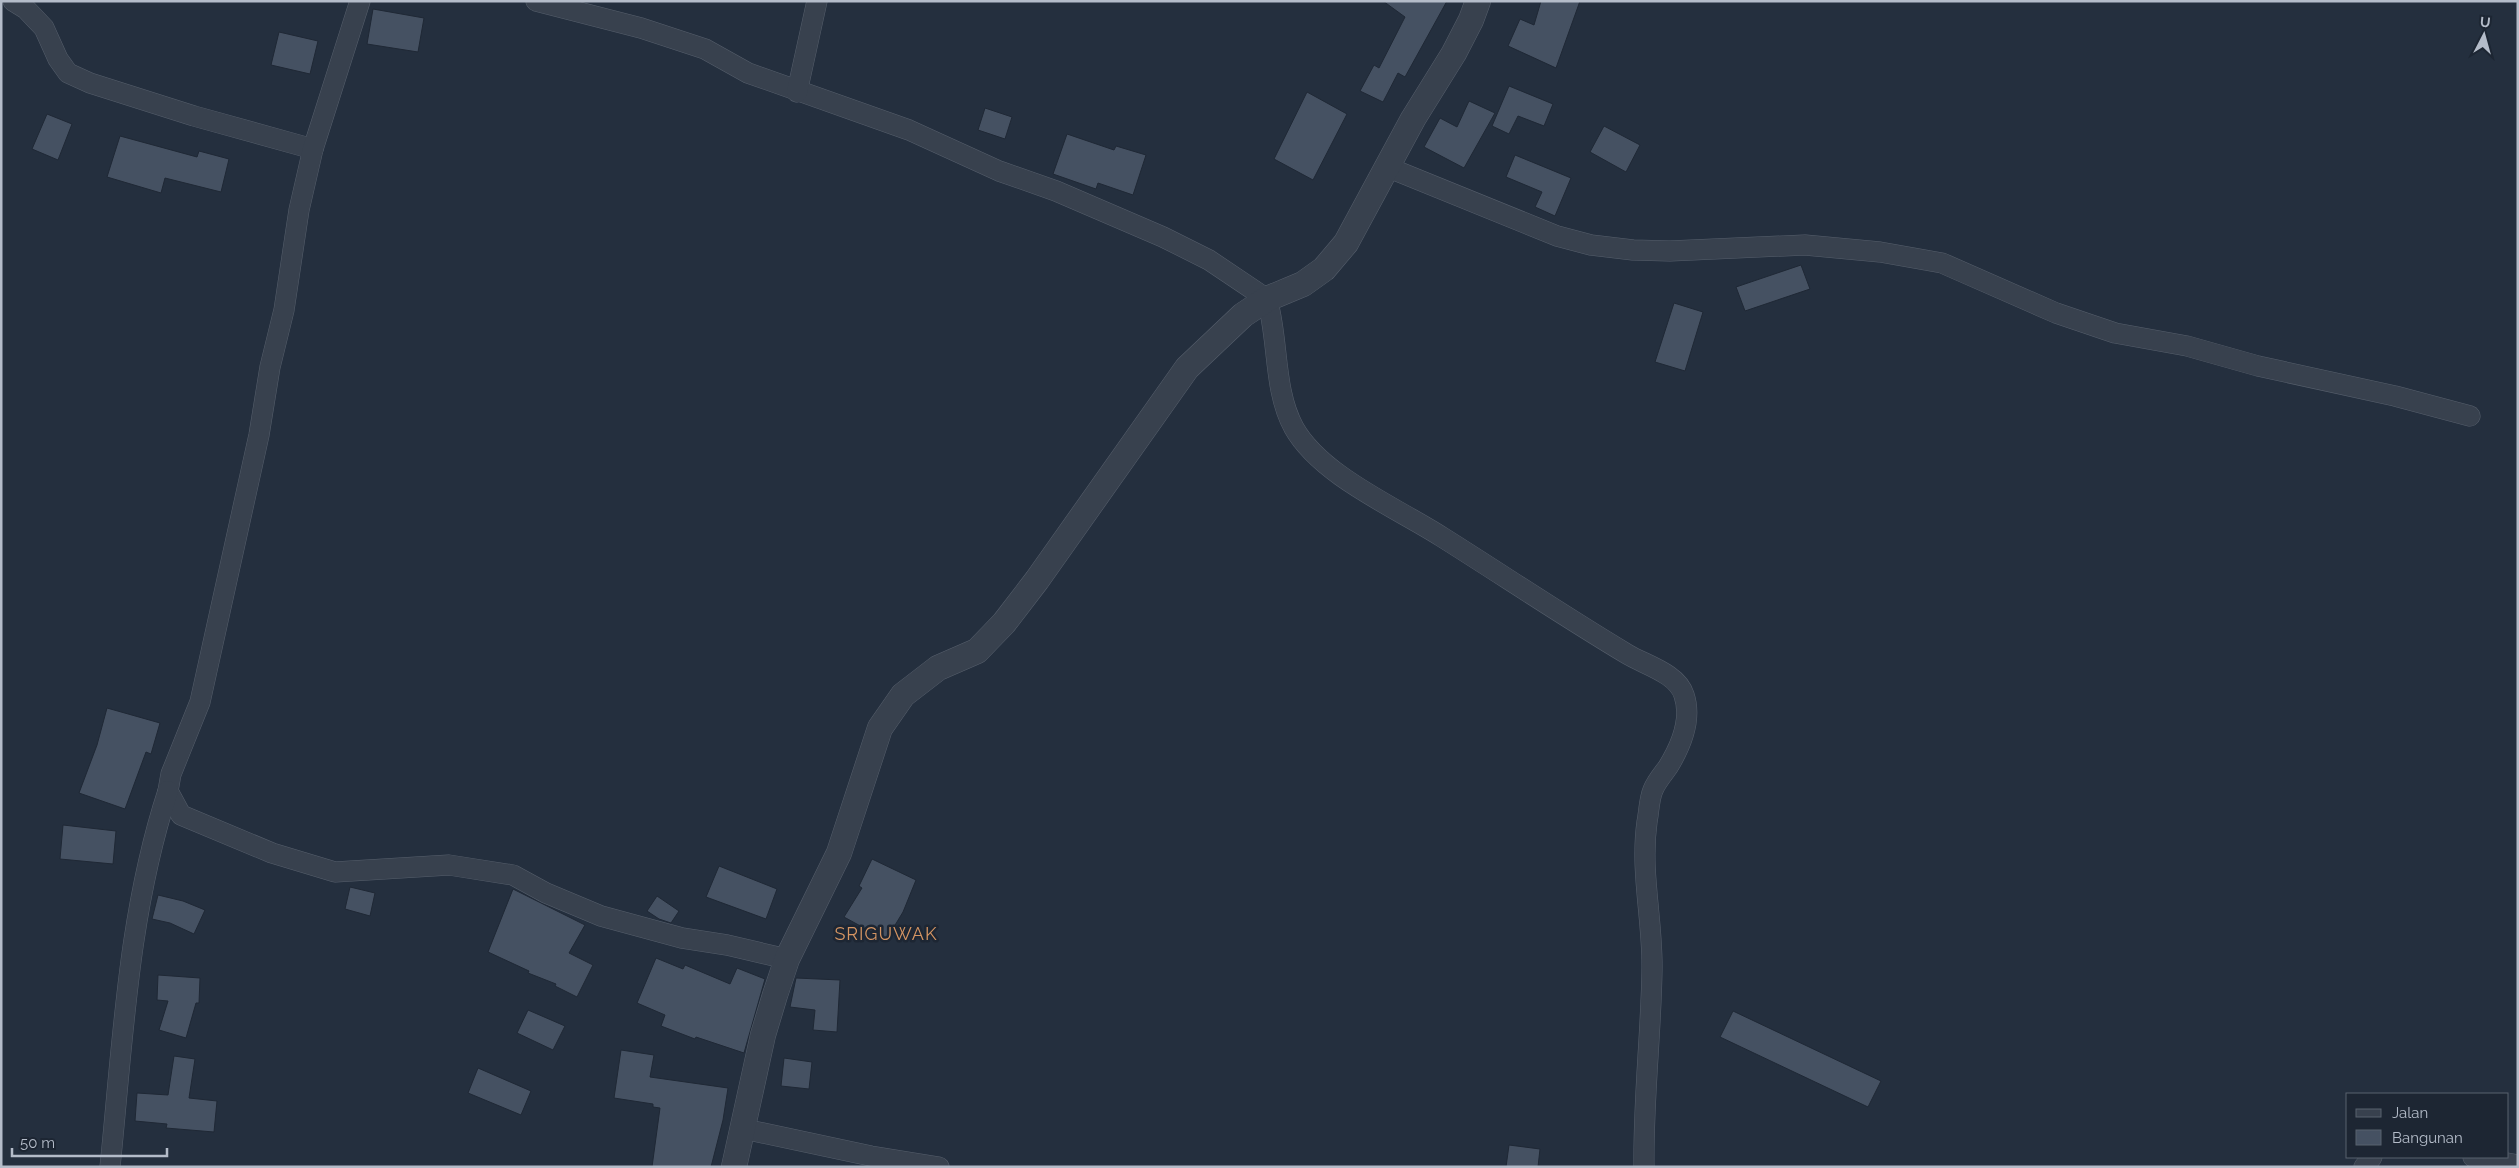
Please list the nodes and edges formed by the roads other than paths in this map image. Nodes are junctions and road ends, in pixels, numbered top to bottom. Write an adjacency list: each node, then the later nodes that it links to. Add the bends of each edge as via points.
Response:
1 (14, 1): 7 (street, via 44,28 68,73 90,84)
2 (360, 1): 7 (street)
3 (536, 1): 6 (street, via 696,46 748,73)
4 (817, 1): 6 (street)
5 (1478, 1): 8 (street, via 1454,52)
6 (797, 92): 9 (street, via 909,130 999,171 1056,191 1163,237 1209,260)
7 (313, 149): 11 (street, via 259,435 200,702 171,774)
8 (1387, 167): 9 (street, via 1346,244 1324,269 1302,284); 10 (street, via 1557,236 1591,245 1670,251 1805,245 1880,252 1942,263 2056,313 2115,333 2187,346)
9 (1267, 299): 12 (street, via 1243,315 1187,368 1004,624 976,651 938,668 903,695 880,728 839,853); 19 (street, via 1283,397 1294,428 1311,449 1340,475 1628,655 1673,679 1684,692 1687,714 1682,738 1653,790 1647,827 1645,878 1652,968 1644,1103)
10 (2470, 416)
11 (168, 791): 12 (street, via 181,814 272,853 335,872 449,865 513,875 601,916 682,938); 16 (street, via 153,838 129,961)
12 (787, 959): 13 (street, via 763,1035)
13 (744, 1130): 17 (street); 18 (street)
14 (2479, 1158): 15 (street)
15 (2518, 1165)
16 (110, 1167)
17 (734, 1167)
18 (939, 1167)
19 (1644, 1167)

